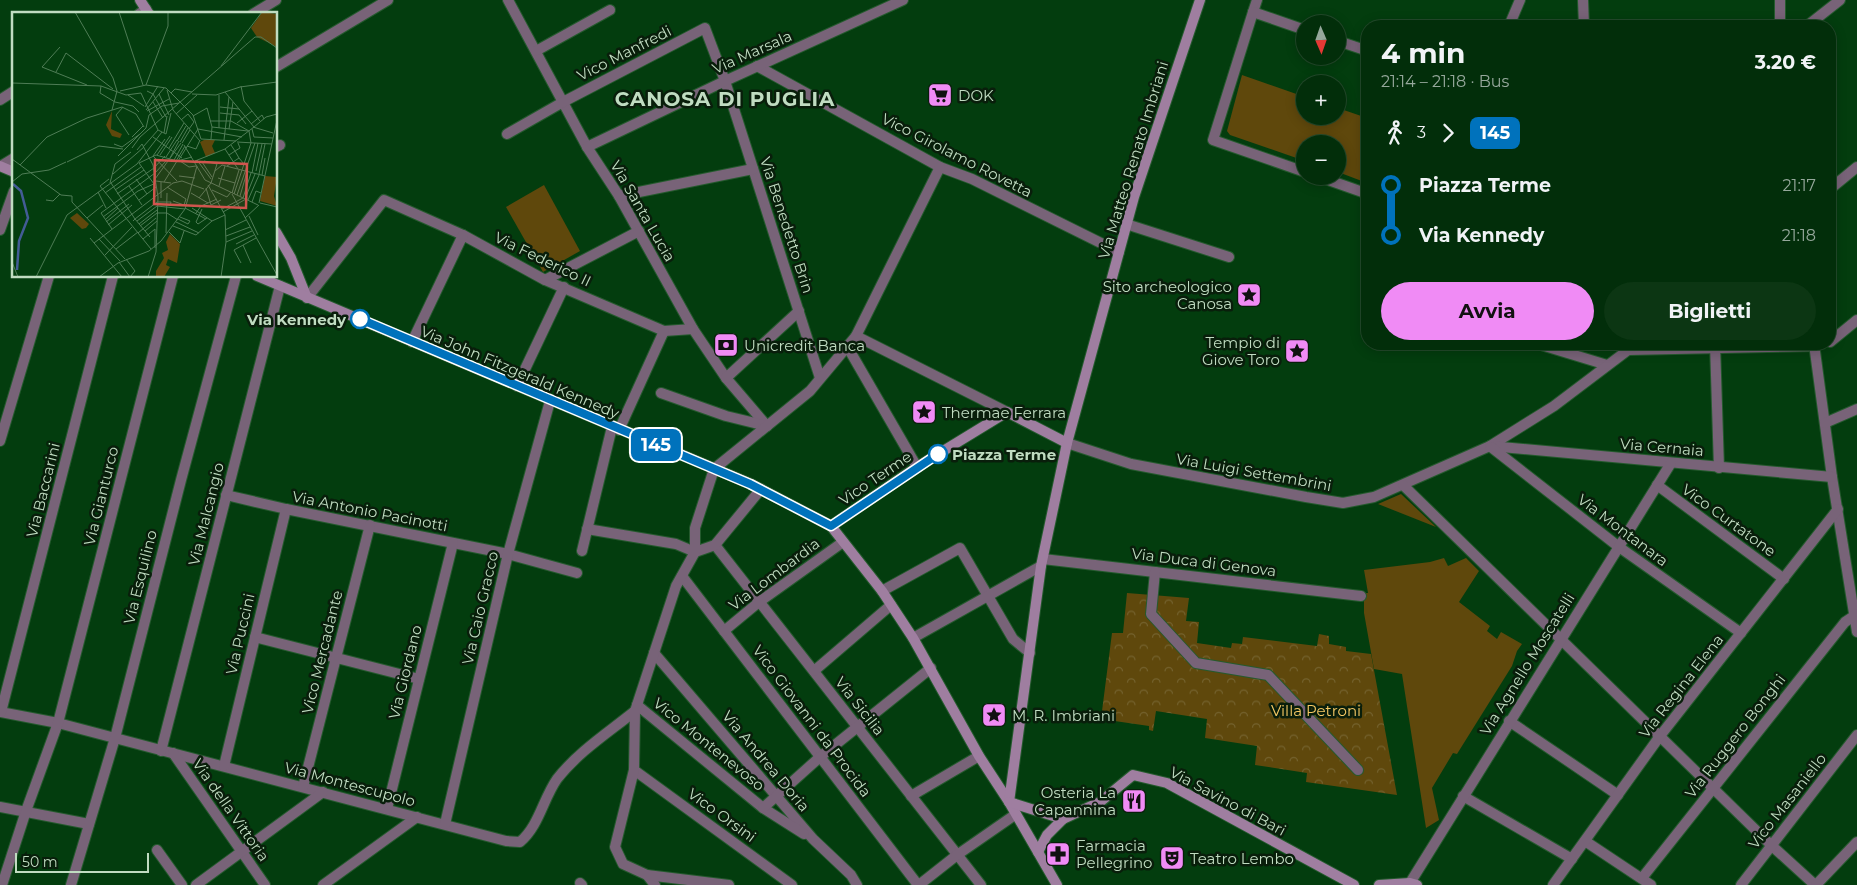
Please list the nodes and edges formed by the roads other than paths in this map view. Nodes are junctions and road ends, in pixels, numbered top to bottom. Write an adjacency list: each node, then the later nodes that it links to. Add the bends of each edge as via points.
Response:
1 (140, 0): 14 (street)
2 (276, 0): 12 (street)
3 (388, 0): 25 (street)
4 (508, 0): 23 (street, Via Santa Lucia)
5 (903, 0): 24 (street, Via Marsala)
6 (1200, 0): 44 (street, Via Matteo Renato Imbriani)
7 (1257, 0): 15 (street)
8 (1520, 0): 16 (street)
9 (1583, 0): 17 (street)
10 (1780, 0): 18 (street)
11 (1840, 0): 19 (street)
12 (262, 4)
13 (610, 10): 23 (street)
14 (145, 12)
15 (1253, 12): 20 (street); 37 (street, via 1213,140)
16 (1512, 20)
17 (1584, 20)
18 (1780, 20)
19 (1815, 20)
20 (1296, 27)
21 (1346, 44): 22 (street)
22 (1361, 49)
23 (536, 51): 29 (street, Via Santa Lucia)
24 (757, 66): 26 (street, Via Marsala); 34 (street, Vico Girolamo Rovetta)
25 (278, 67)
26 (725, 81): 29 (street, Vico Manfredi, via 705,28); 31 (street, Via Marsala); 36 (street, Via Benedetto Brin)
27 (12, 93): 28 (street)
28 (0, 100)
29 (563, 102): 30 (street, Vico Manfredi); 31 (street, Via Santa Lucia)
30 (507, 134)
31 (587, 147): 42 (street, Via Santa Lucia)
32 (12, 159): 33 (street)
33 (0, 166): 38 (street)
34 (940, 166): 49 (street, Vico Girolamo Rovetta); 64 (street)
35 (1857, 167): 39 (street)
36 (753, 169): 42 (street); 60 (street, Via Benedetto Brin)
37 (1296, 169)
38 (12, 171)
39 (1836, 184)
40 (1342, 185): 41 (street)
41 (1361, 192)
42 (619, 196): 46 (street, Via Santa Lucia)
43 (12, 197): 45 (street)
44 (1126, 224): 49 (street, Via Matteo Renato Imbriani); 50 (street)
45 (0, 230)
46 (639, 231): 56 (street); 62 (street, Via Santa Lucia)
47 (278, 235): 59 (street)
48 (463, 235): 56 (street, Via Federico II); 59 (street, Via Federico II, via 384,200); 66 (street)
49 (1119, 252): 84 (street, Via Matteo Renato Imbriani)
50 (1229, 257)
51 (48, 278): 83 (street)
52 (112, 278): 131 (street, Via Baccarini)
53 (172, 278): 133 (street, Via Gianturco)
54 (235, 278): 137 (street, Via Esquilino)
55 (262, 278): 57 (street, Via John Fitzgerald Kennedy)
56 (546, 280): 58 (street, Via Federico II)
57 (280, 286): 59 (street, Via John Fitzgerald Kennedy); 94 (street, Via Malcangio)
58 (564, 288): 63 (street, Via Federico II); 75 (street)
59 (307, 298): 66 (street, Via John Fitzgerald Kennedy)
60 (799, 311): 73 (street); 74 (street, Via Benedetto Brin)
61 (1857, 320): 65 (street)
62 (692, 329): 63 (street, Via Federico II); 73 (street, Via Santa Lucia)
63 (664, 331): 82 (street)
64 (856, 336): 67 (street); 79 (street)
65 (1836, 337)
66 (412, 342): 75 (street, Via John Fitzgerald Kennedy)
67 (847, 346): 74 (street); 87 (street)
68 (1558, 350): 72 (street)
69 (1628, 350): 72 (street, Via Luigi Settembrini)
70 (1715, 350): 88 (street)
71 (1815, 350): 80 (street)
72 (1607, 365): 85 (street, Via Luigi Settembrini, via 1554,406)
73 (726, 378): 81 (street, Via Santa Lucia)
74 (820, 378): 81 (street, via 810,391)
75 (517, 386): 77 (street, Via John Fitzgerald Kennedy)
76 (660, 392): 81 (street, via 726,416)
77 (550, 400): 82 (street, Via John Fitzgerald Kennedy); 106 (street, Via Caio Gracco)
78 (1857, 409): 80 (street)
79 (1006, 412): 84 (street); 87 (street, Vico Terme)
80 (1825, 423): 90 (street)
81 (767, 426): 89 (street)
82 (615, 428): 89 (street, Via John Fitzgerald Kennedy); 99 (street)
83 (0, 441)
84 (1067, 443): 91 (street, Via Luigi Settembrini, via 1131,464 1343,503 1374,497); 107 (street, Via Matteo Renato Imbriani)
85 (1490, 446): 86 (street, Via Cernaia); 91 (street, Via Luigi Settembrini); 103 (street, Via Montanara)
86 (1671, 463): 88 (street, Via Cernaia); 92 (street, Via Agnello Moscatelli)
87 (916, 467): 98 (street, Vico Terme)
88 (1719, 468): 90 (street, Via Cernaia)
89 (714, 469): 93 (street, Via John Fitzgerald Kennedy); 105 (street, via 695,528)
90 (1832, 477): 96 (street)
91 (1403, 485): 123 (street)
92 (1657, 485): 103 (street, Via Agnello Moscatelli); 111 (street, Vico Curtatone)
93 (761, 489): 98 (street, Via John Fitzgerald Kennedy); 102 (street)
94 (226, 495): 95 (street, Via Antonio Pacinotti); 138 (street, Via Malcangio)
95 (286, 509): 97 (street, Via Antonio Pacinotti); 121 (street, Via Puccini)
96 (1838, 509): 111 (street, Via Regina Elena); 117 (street)
97 (370, 525): 101 (street, Via Antonio Pacinotti); 126 (street, Vico Mercadante)
98 (831, 526): 100 (street, Via John Fitzgerald Kennedy)
99 (588, 529): 104 (street); 105 (street, via 676,544)
100 (843, 542): 112 (street, Via John Fitzgerald Kennedy); 115 (street, Via Lombardia)
101 (453, 543): 106 (street, Via Antonio Pacinotti); 129 (street, Via Giordano)
102 (715, 545): 105 (street); 115 (street, Via Sicilia)
103 (1619, 547): 120 (street, Via Montanara); 123 (street, Via Agnello Moscatelli)
104 (582, 551)
105 (694, 552): 110 (street)
106 (508, 554): 109 (street, Via Antonio Pacinotti); 161 (street, Via Caio Gracco)
107 (1042, 563): 108 (street, Via Duca di Genova); 114 (street); 125 (street, Via Matteo Renato Imbriani)
108 (1155, 572): 113 (street, Via Duca di Genova); 144 (street, via 1151,614 1196,663 1268,675)
109 (577, 573)
110 (682, 576): 118 (street, Vico Giovanni da Procida); 124 (street)
111 (1784, 579): 120 (street, Via Regina Elena)
112 (882, 591): 114 (street, via 960,548); 116 (street, Via John Fitzgerald Kennedy)
113 (1361, 596)
114 (988, 597): 122 (street); 125 (street, via 1013,639)
115 (759, 602): 118 (street, Via Lombardia); 128 (street, Via Sicilia)
116 (891, 605): 122 (street, Via John Fitzgerald Kennedy); 128 (street)
117 (1856, 615): 119 (street); 146 (street, Via Ruggero Bonghi, via 1845,622)
118 (724, 631): 141 (street, Vico Giovanni da Procida)
119 (1857, 632)
120 (1741, 633): 136 (street, Via Regina Elena)
121 (255, 637): 126 (street); 142 (street, Via Puccini)
122 (913, 638): 127 (street, Via John Fitzgerald Kennedy)
123 (1560, 640): 132 (street, Via Agnello Moscatelli); 136 (street)
124 (654, 653): 130 (street); 149 (street, Via Andrea Doria)
125 (1030, 653): 152 (street, Via Matteo Renato Imbriani)
126 (336, 658): 129 (street); 145 (street, Vico Mercadante)
127 (931, 668): 134 (street); 140 (street, Via John Fitzgerald Kennedy)
128 (814, 671): 134 (street, Via Sicilia)
129 (419, 679): 155 (street, Via Giordano)
130 (636, 708): 143 (street); 154 (street, Vico Montenevoso); 161 (street, Via Montescupolo, via 571,762 556,782 528,835 520,842)
131 (0, 712): 133 (street, Via Montescupolo)
132 (1509, 721): 148 (street); 151 (street, Via Agnello Moscatelli)
133 (58, 723): 137 (street, Via Montescupolo); 156 (street, Via Gianturco)
134 (858, 728): 141 (street); 150 (street, Via Sicilia)
135 (1857, 735): 165 (street, Vico Masaniello)
136 (1660, 736): 146 (street); 148 (street, Via Regina Elena)
137 (115, 738): 138 (street, Via Montescupolo); 160 (street, Via Esquilino)
138 (161, 751): 139 (street, Via Montescupolo)
139 (173, 753): 142 (street, Via Montescupolo); 167 (street, Via della Vittoria)
140 (979, 756): 150 (street); 152 (street, Via John Fitzgerald Kennedy)
141 (820, 757): 149 (street); 184 (street, Vico Giovanni da Procida)
142 (224, 766): 145 (street, Via Montescupolo)
143 (634, 770): 171 (street, via 615,847 623,864); 182 (street, Vico Orsini)
144 (1358, 770)
145 (303, 787): 147 (street, Via Montescupolo)
146 (1713, 788): 165 (street); 172 (street, Via Ruggero Bonghi)
147 (323, 792): 155 (street, Via Montescupolo); 167 (street)
148 (1618, 795): 163 (street, Via Regina Elena)
149 (776, 796): 154 (street); 162 (street, Via Andrea Doria)
150 (911, 796): 169 (street, Via Sicilia)
151 (1463, 796): 170 (street); 174 (street, Via Agnello Moscatelli)
152 (1009, 802): 157 (street, Via John Fitzgerald Kennedy); 159 (street)
153 (0, 807): 156 (street)
154 (763, 808): 162 (street, Vico Montenevoso)
155 (387, 809): 158 (street, Via Montescupolo)
156 (26, 811): 160 (street); 175 (street, Via Gianturco)
157 (1016, 814): 168 (street, Via John Fitzgerald Kennedy); 169 (street)
158 (417, 816): 161 (street, Via Montescupolo); 179 (street)
159 (1062, 819): 168 (street, Via Savino di Bari, via 1046,835); 187 (street, Via Savino di Bari, via 1100,802 1133,775 1167,783)
160 (89, 824): 173 (street, Via Esquilino)
161 (445, 824)
162 (813, 840): 183 (street, Via Andrea Doria)
163 (1585, 841): 170 (street, Via Regina Elena); 172 (street)
164 (1857, 842): 192 (street)
165 (1772, 845): 191 (street, Vico Masaniello); 192 (street)
166 (157, 850): 176 (street)
167 (242, 851): 177 (street); 178 (street, Via della Vittoria)
168 (1038, 852): 186 (street, Via John Fitzgerald Kennedy)
169 (957, 855): 184 (street); 185 (street, Via Sicilia)
170 (1572, 859): 189 (street, Via Regina Elena)
171 (647, 875): 180 (street); 181 (street)
172 (1642, 878): 190 (street)
173 (74, 883)
174 (1406, 884): 188 (street)
175 (2, 885)
176 (182, 885)
177 (196, 885)
178 (265, 885)
179 (323, 885)
180 (654, 885)
181 (729, 885)
182 (792, 885)
183 (858, 885)
184 (918, 885)
185 (981, 885)
186 (1056, 885)
187 (1354, 885)
188 (1379, 885)
189 (1553, 885)
190 (1651, 885)
191 (1741, 885)
192 (1816, 885)

